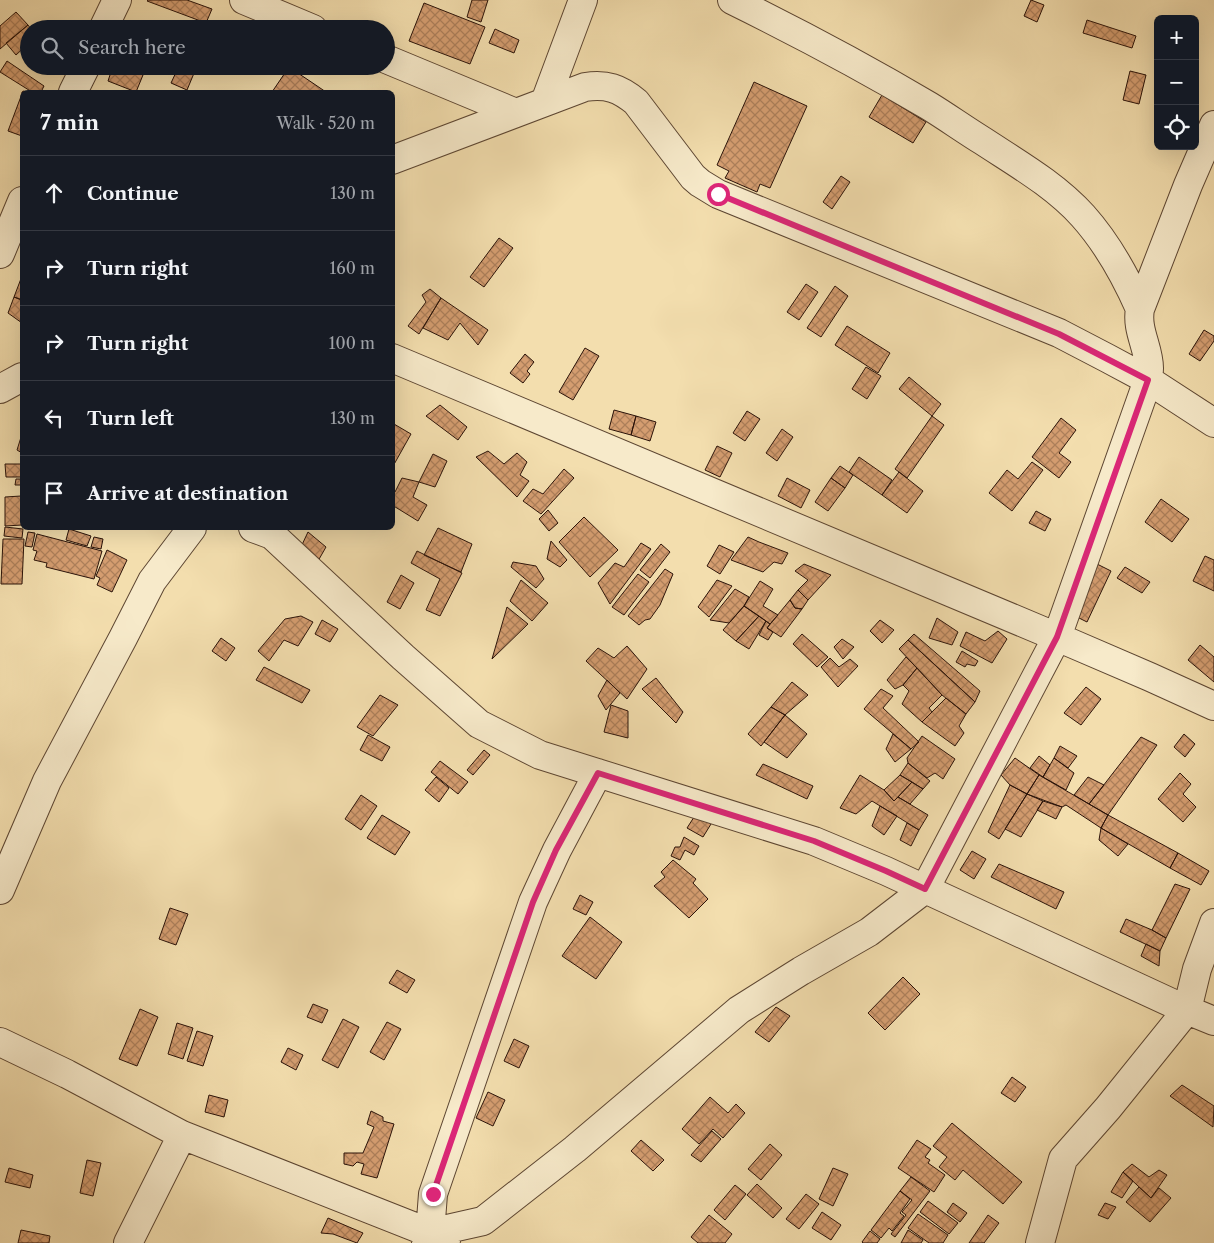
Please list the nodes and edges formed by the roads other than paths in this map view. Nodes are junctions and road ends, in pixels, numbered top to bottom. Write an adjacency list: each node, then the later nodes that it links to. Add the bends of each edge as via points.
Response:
1 (117, 0): 5 (street)
2 (244, 0): 6 (street)
3 (583, 0): 10 (street)
4 (732, 0): 16 (street, via 930,107 1048,183 1083,216 1115,257)
5 (108, 20)
6 (292, 20)
7 (395, 63): 11 (street)
8 (82, 75): 9 (street)
9 (74, 90)
10 (545, 102): 11 (street); 19 (street, via 596,85 618,90 636,102 693,177 718,194 1059,334)
11 (516, 113): 13 (street)
12 (1214, 125): 16 (street)
13 (395, 159)
14 (20, 205): 15 (street)
15 (0, 254)
16 (1140, 310): 19 (street, via 1138,317 1148,362)
17 (395, 359): 24 (street)
18 (20, 378): 20 (street)
19 (1148, 380): 21 (street); 24 (street)
20 (0, 389)
21 (1214, 423)
22 (190, 530): 28 (street, via 152,581 47,781)
23 (258, 530): 26 (street, via 272,535 479,724 540,754)
24 (1057, 637): 25 (street); 27 (street)
25 (1214, 706)
26 (598, 773): 27 (street, via 814,841); 34 (street, via 556,850 533,902 433,1194)
27 (925, 889): 30 (street); 34 (street, via 869,932 739,1010 575,1149 483,1221)
28 (0, 890)
29 (1214, 923): 30 (street)
30 (1187, 1010): 31 (street); 36 (street, via 1063,1159)
31 (1214, 1020)
32 (0, 1042): 33 (street)
33 (182, 1135): 34 (street); 35 (street)
34 (436, 1240)
35 (128, 1243)
36 (1040, 1243)

